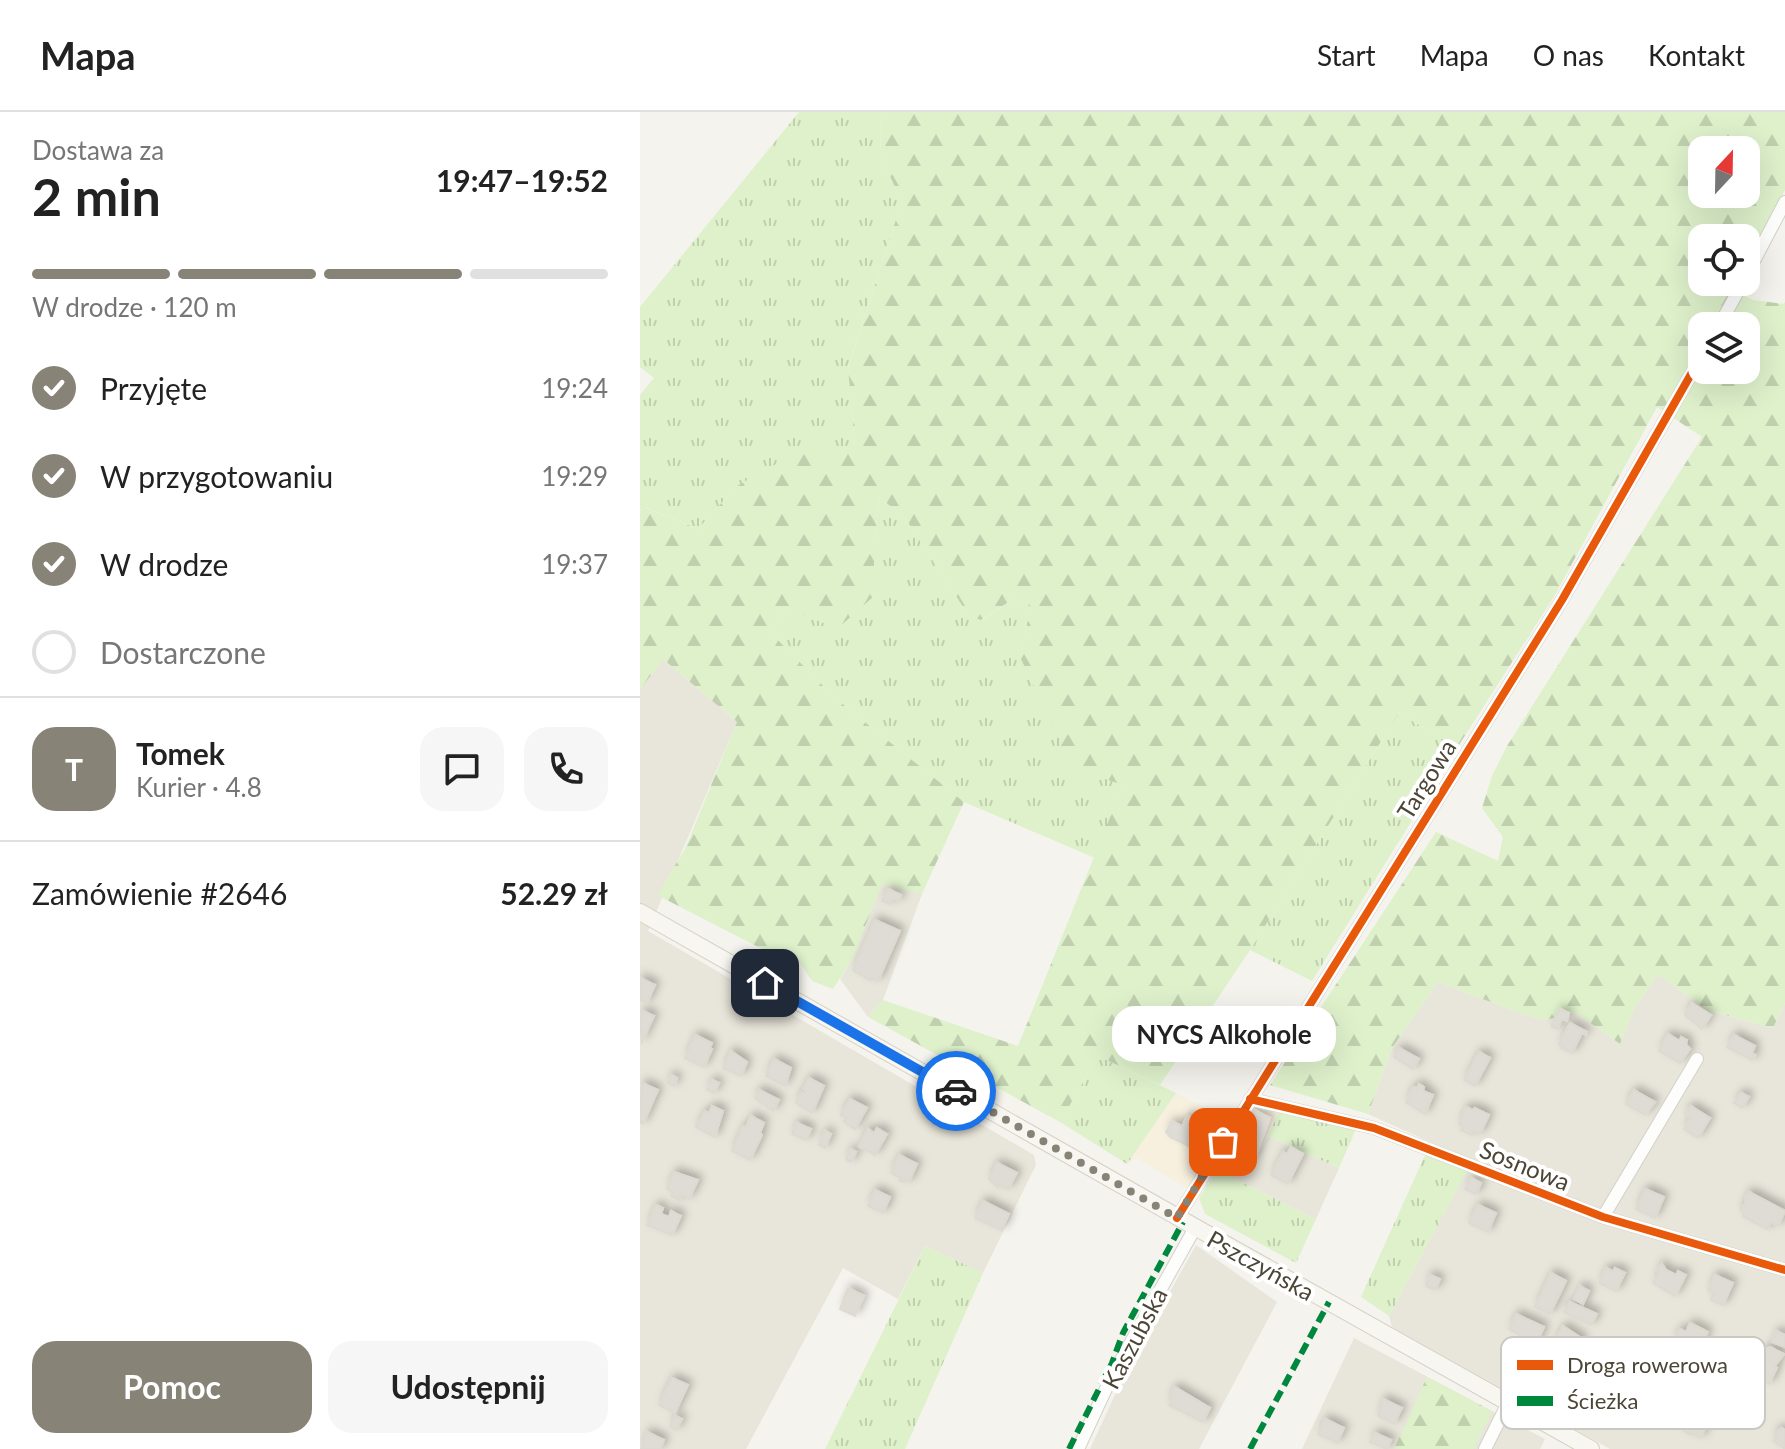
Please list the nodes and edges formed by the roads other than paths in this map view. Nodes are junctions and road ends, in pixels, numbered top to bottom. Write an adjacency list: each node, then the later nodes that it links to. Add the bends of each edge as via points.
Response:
1 (1785, 202): 2 (street)
2 (1760, 249)
3 (1688, 380): 6 (street, Targowa, via 1562,600)
4 (640, 912): 8 (main road, Pszczyńska)
5 (1697, 1059): 7 (street)
6 (1250, 1099): 7 (street, Sosnowa, via 1374,1128); 8 (street, Targowa)
7 (1603, 1217): 10 (street, Sosnowa)
8 (1177, 1218): 9 (main road, Pszczyńska)
9 (1195, 1228): 11 (main road, Pszczyńska); 14 (street, Kaszubska, via 1111,1378)
10 (1785, 1270)
11 (1501, 1399)
12 (1501, 1417): 15 (street)
13 (1555, 1429): 16 (main road, Pszczyńska)
14 (1078, 1449)
15 (1485, 1449)
16 (1591, 1449)

